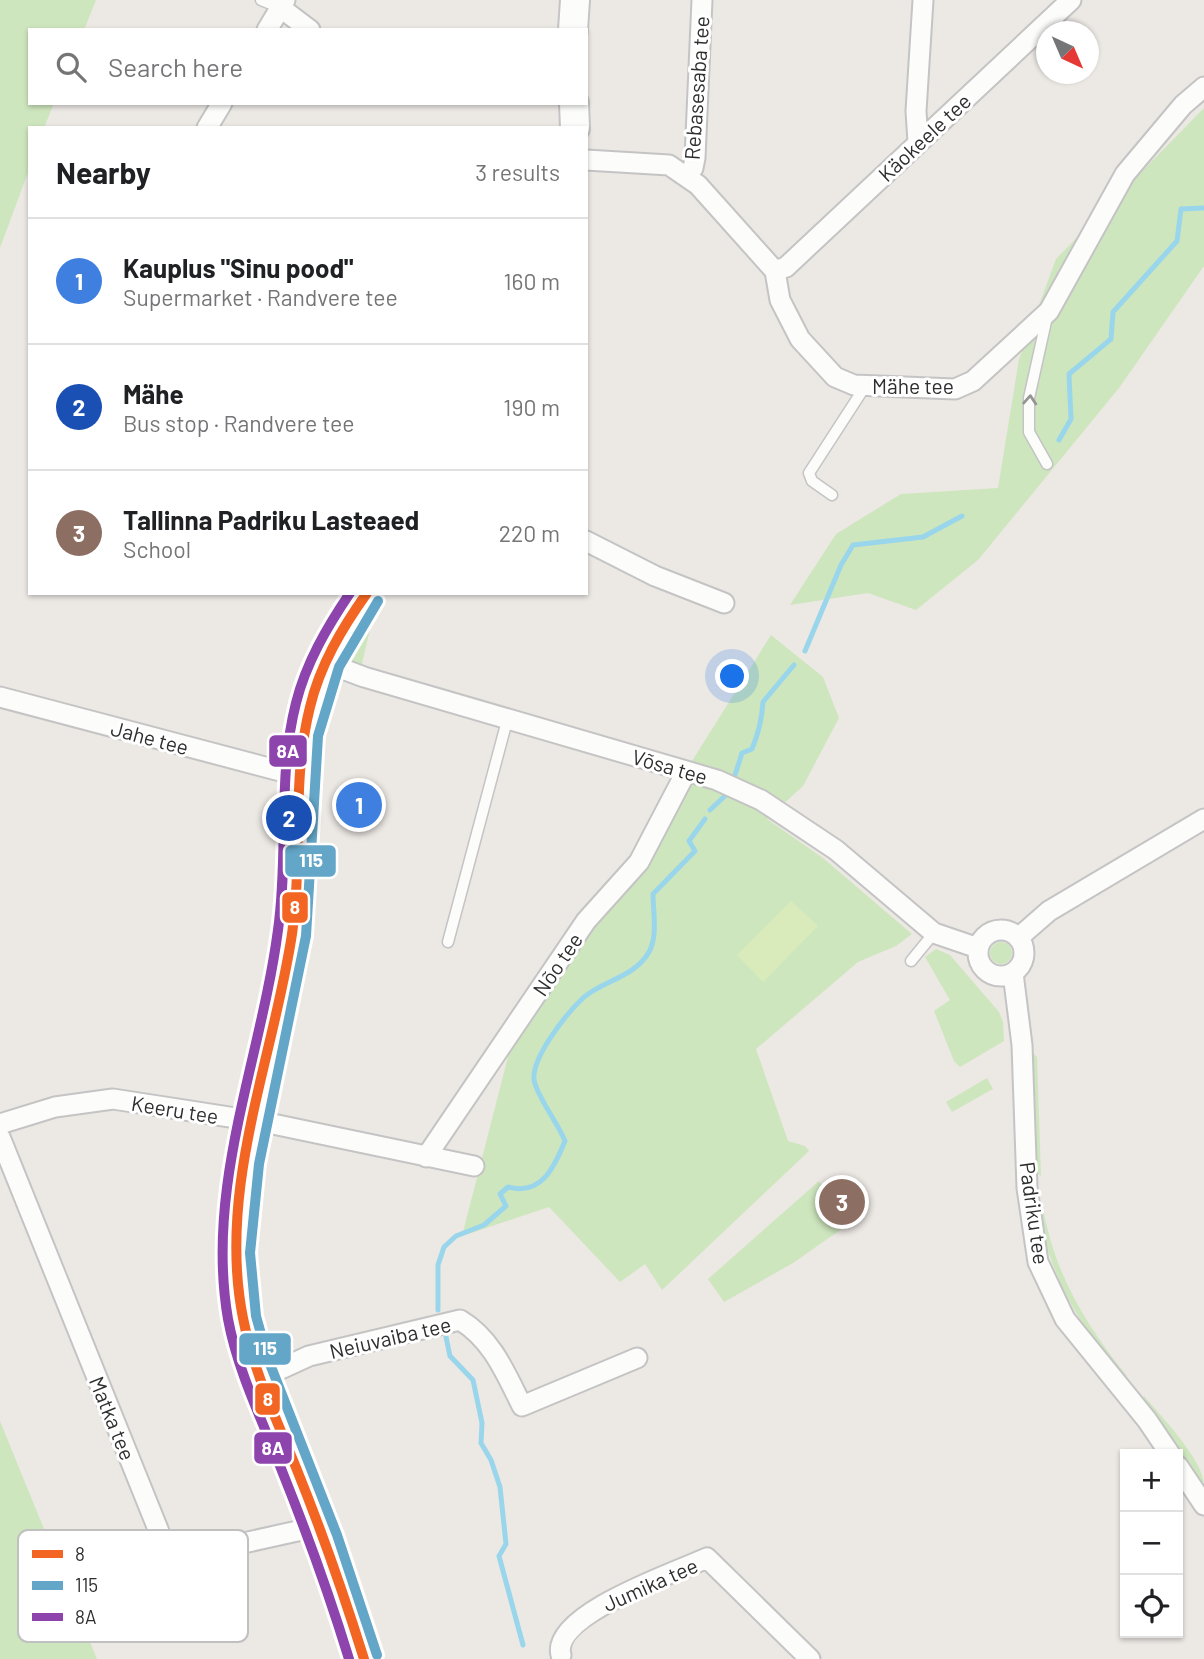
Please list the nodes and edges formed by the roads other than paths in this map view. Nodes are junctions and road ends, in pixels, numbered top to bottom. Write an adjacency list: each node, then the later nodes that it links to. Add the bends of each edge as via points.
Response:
1 (261, 0): 6 (lane)
2 (575, 0): 9 (main road)
3 (702, 0): 17 (street, Rebasesaba tee, via 695,158)
4 (923, 0): 15 (street)
5 (1072, 0): 15 (street, Käokeele tee)
6 (283, 4): 7 (street); 8 (street)
7 (268, 28)
8 (308, 28)
9 (573, 28)
10 (1204, 87): 19 (street, Mähe tee, via 1125,174)
11 (221, 105): 13 (street)
12 (574, 105): 14 (main road)
13 (208, 126)
14 (575, 126)
15 (918, 142): 18 (street, Käokeele tee, via 786,267)
16 (588, 160): 17 (street, Mähe tee, via 669,165)
17 (687, 175): 18 (street, Mähe tee)
18 (775, 271): 20 (street, Mähe tee, via 780,300 800,339 835,377)
19 (1049, 311): 20 (street, Mähe tee, via 973,382 955,389); 21 (lane, one-way to 19, via 1029,432 1028,398)
20 (866, 386): 22 (lane, via 809,473 812,481)
21 (1047, 464)
22 (832, 495)
23 (588, 542): 25 (street, via 655,576)
24 (367, 595): 26 (main road)
25 (724, 603)
26 (324, 662): 28 (street, Võsa tee); 30 (main road, via 309,708)
27 (0, 697): 30 (street, Jahe tee)
28 (508, 717): 29 (street, Võsa tee); 34 (lane)
29 (686, 772): 32 (street, Võsa tee, via 718,780 761,800 858,867); 41 (street, Nõo tee, via 639,862 586,921)
30 (300, 773): 38 (main road, via 293,933)
31 (1204, 819): 33 (street, via 1049,911)
32 (934, 933): 35 (street, Võsa tee); 36 (lane)
33 (1018, 938): 35 (street, via 996,930); 37 (street, via 1024,952)
34 (448, 942)
35 (978, 948): 37 (street, via 979,961 987,972 1000,977)
36 (911, 961)
37 (1013, 973): 45 (street, Padriku tee, via 1022,1045 1027,1188 1038,1262 1065,1319)
38 (254, 1122): 39 (street, Keeru tee, via 113,1099 55,1107); 41 (street, Keeru tee); 44 (main road, via 236,1242 239,1296 248,1344)
39 (0, 1124)
40 (0, 1137): 49 (street, Matka tee)
41 (426, 1157): 42 (street, Keeru tee)
42 (474, 1166)
43 (637, 1359): 44 (street, Neiuvaiba tee, via 522,1406 478,1330 460,1320 309,1356)
44 (261, 1378): 48 (main road)
45 (1167, 1449)
46 (1183, 1474): 47 (street)
47 (1204, 1505)
48 (320, 1526): 50 (street, Matka tee); 52 (main road)
49 (159, 1530)
50 (248, 1542)
51 (557, 1658): 53 (street, Jumika tee, via 562,1637 600,1605 707,1558)
52 (364, 1659)
53 (810, 1659)

